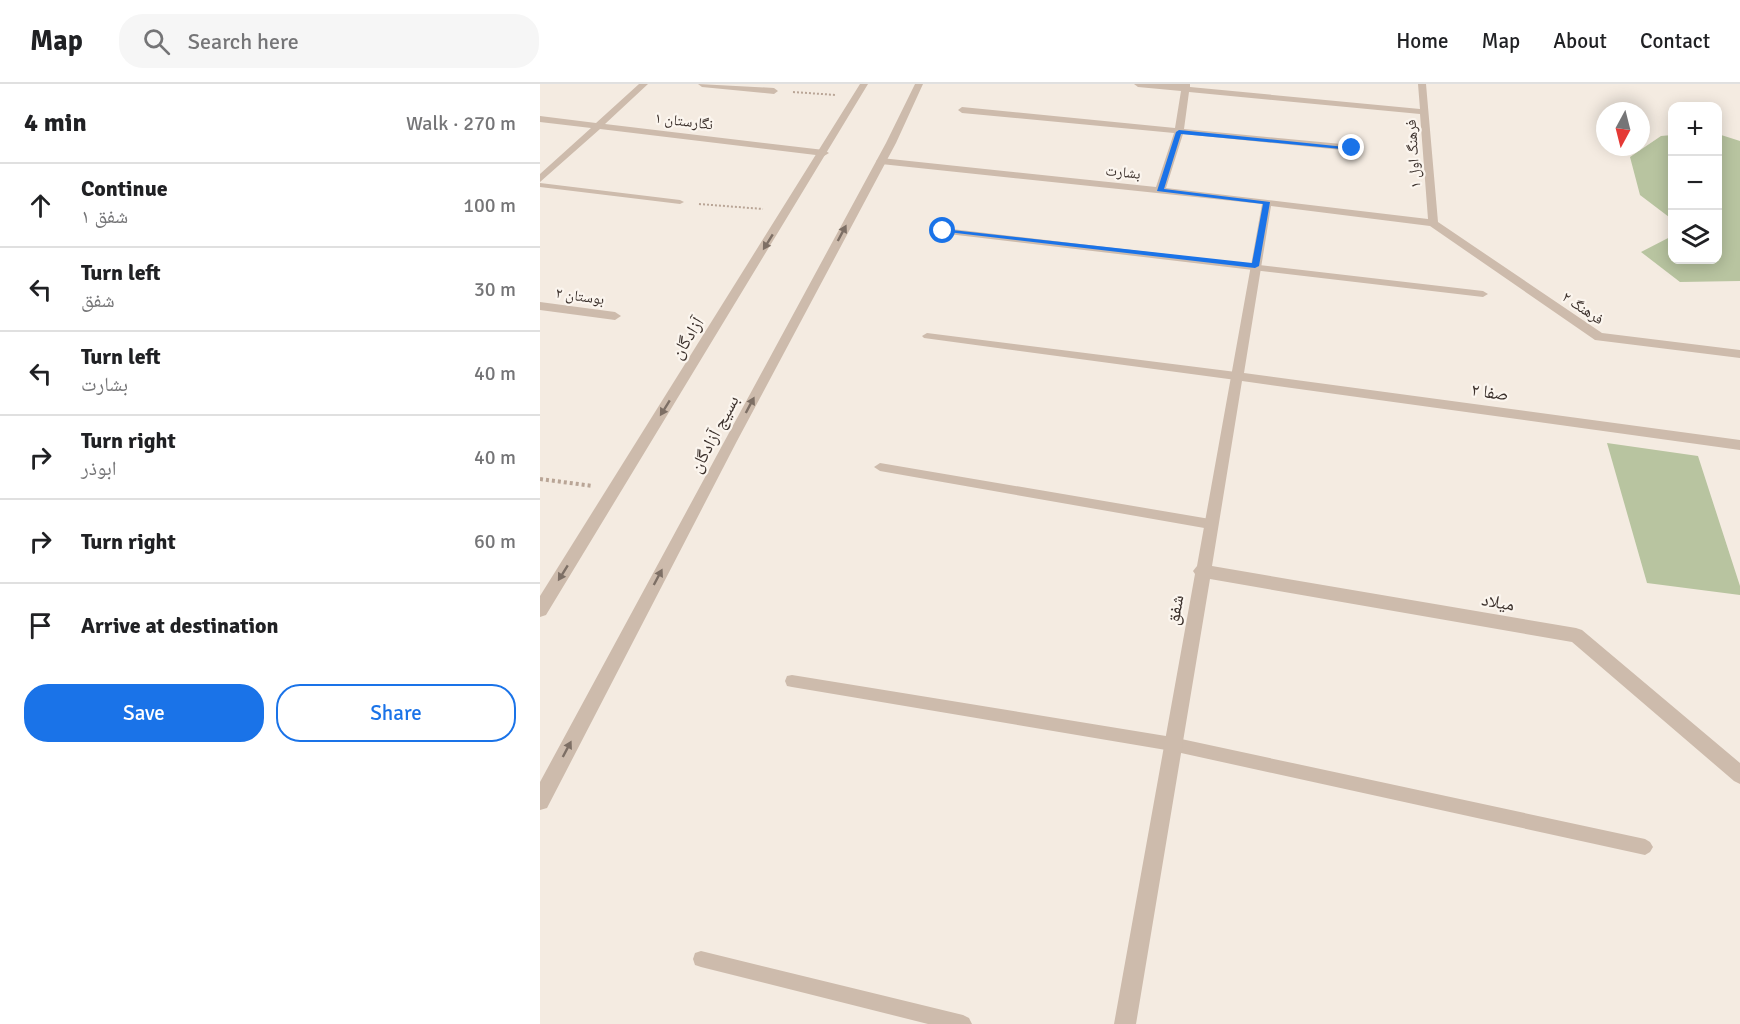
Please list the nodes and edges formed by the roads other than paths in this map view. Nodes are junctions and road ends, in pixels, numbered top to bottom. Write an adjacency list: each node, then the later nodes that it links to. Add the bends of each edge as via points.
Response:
1 (644, 84): 12 (street)
2 (702, 84): 8 (street)
3 (864, 84): 15 (street, آزادگان)
4 (919, 84): 16 (street, بسیج آزادگان)
5 (1138, 84): 7 (street)
6 (1422, 84): 10 (street, فرهنگ اول ۱)
7 (1186, 86): 10 (street); 13 (street)
8 (774, 91)
9 (962, 110): 13 (street)
10 (1424, 112): 22 (street, فرهنگ اول ۱)
11 (540, 119): 12 (street, نگارستان ۱)
12 (598, 126): 15 (street, نگارستان ۱); 17 (street)
13 (1179, 132): 14 (street); 19 (street)
14 (1352, 148)
15 (824, 153): 35 (street, آزادگان, one-way to 35)
16 (881, 161): 19 (street, بشارت); 39 (street, بسیج آزادگان, one-way to 16)
17 (540, 179)
18 (540, 185): 20 (lane)
19 (1160, 191): 21 (street, بشارت)
20 (680, 202)
21 (1267, 202): 22 (street, بشارت); 24 (street, شفق)
22 (1433, 223): 29 (street, فرهنگ ۲, via 1599,337)
23 (943, 231): 24 (lane)
24 (1255, 266): 25 (lane); 30 (street, شفق)
25 (1483, 294)
26 (540, 306): 27 (street, بوستان ۲)
27 (615, 316)
28 (927, 336): 30 (lane)
29 (1740, 354)
30 (1236, 376): 31 (street, صفا ۲); 33 (street, شفق)
31 (1740, 444)
32 (880, 467): 33 (lane)
33 (1210, 524): 34 (street, شفق)
34 (1201, 571): 37 (street, شفق); 38 (street, میلاد, via 1576,635)
35 (540, 610)
36 (792, 681): 37 (lane)
37 (1172, 744): 40 (lane); 43 (street, شفق)
38 (1740, 775)
39 (540, 801)
40 (1645, 847)
41 (701, 959): 42 (lane)
42 (963, 1024)
43 (1125, 1024)

